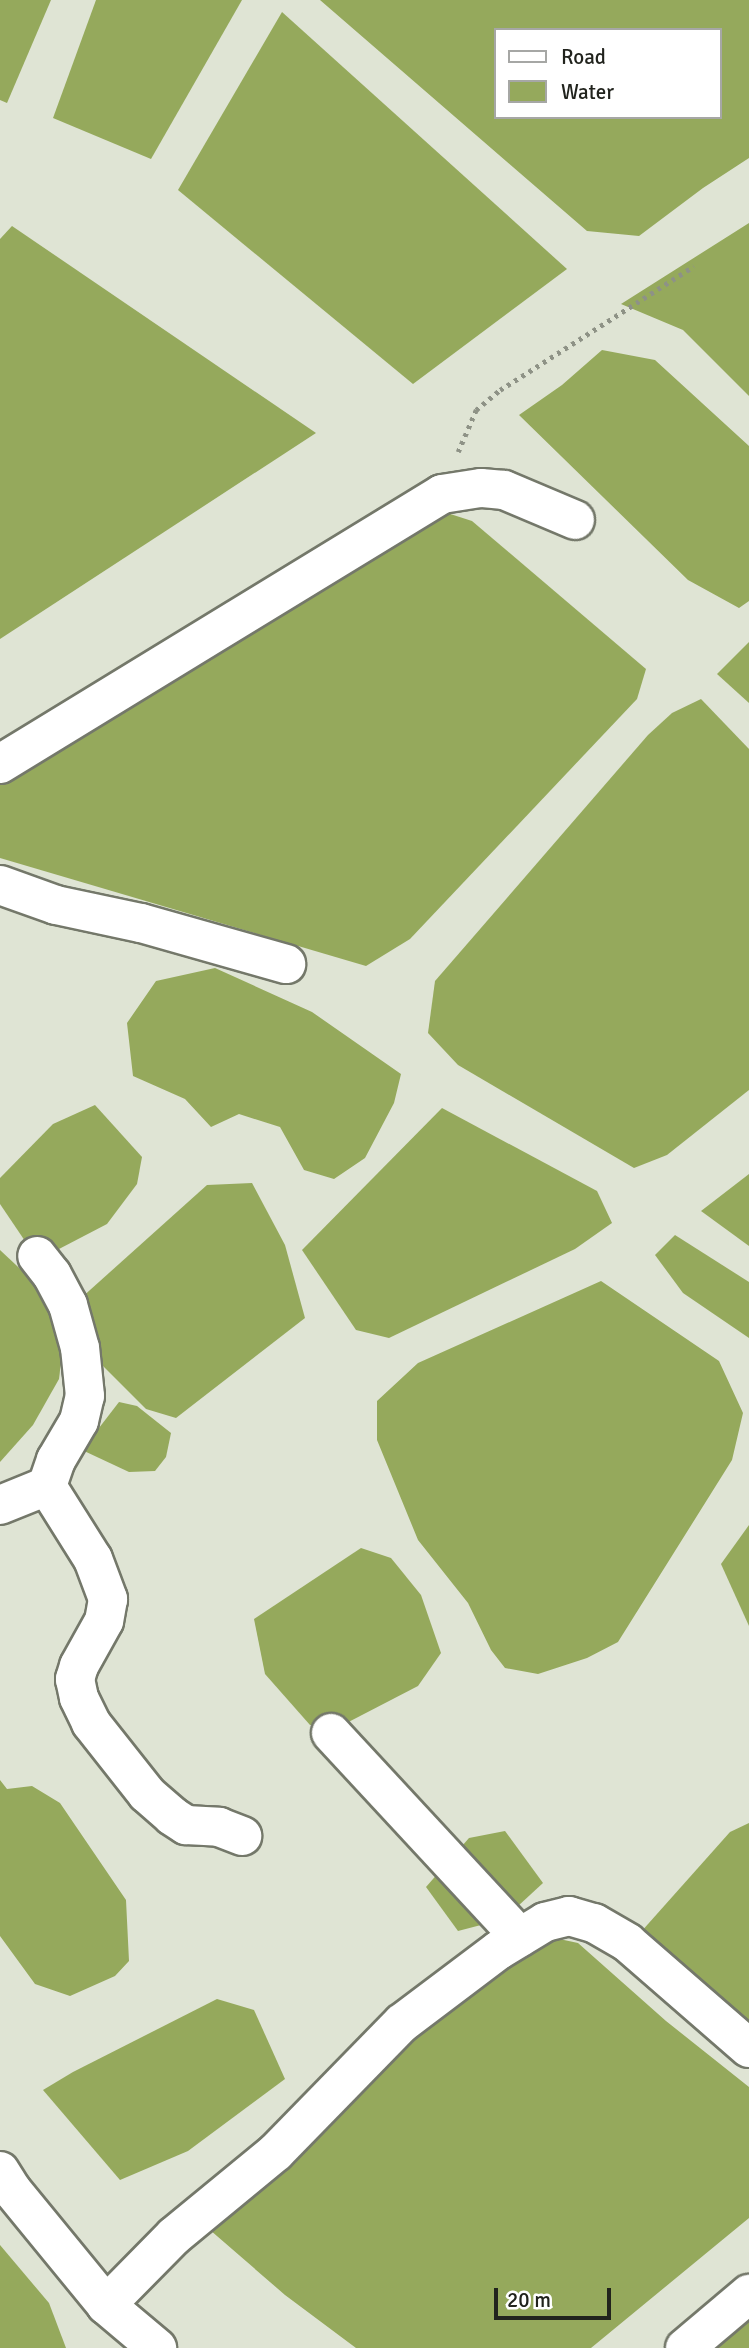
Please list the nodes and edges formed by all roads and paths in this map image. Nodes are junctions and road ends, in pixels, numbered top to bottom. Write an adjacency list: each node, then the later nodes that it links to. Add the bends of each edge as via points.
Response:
1 (694, 266): 2 (path, via 476,410)
2 (442, 494): 3 (street, via 504,490); 4 (street)
3 (575, 520)
4 (0, 764)
5 (0, 885): 6 (street, via 55,905 141,923)
6 (286, 964)
7 (37, 1256): 8 (street, via 68,1304 80,1348 85,1396 79,1421)
8 (47, 1486): 9 (street); 11 (street, via 93,1559 108,1599 104,1621 75,1679 91,1723 147,1794 172,1816 186,1825 219,1827)
9 (0, 1505)
10 (331, 1732): 12 (street)
11 (242, 1836)
12 (520, 1937): 13 (street, via 545,1922 569,1916 594,1923 628,1943); 16 (street, via 402,2023 276,2152 183,2228)
13 (749, 2048)
14 (0, 2171): 16 (street)
15 (749, 2294): 18 (street)
16 (106, 2305): 17 (street)
17 (151, 2346)
18 (685, 2348)

